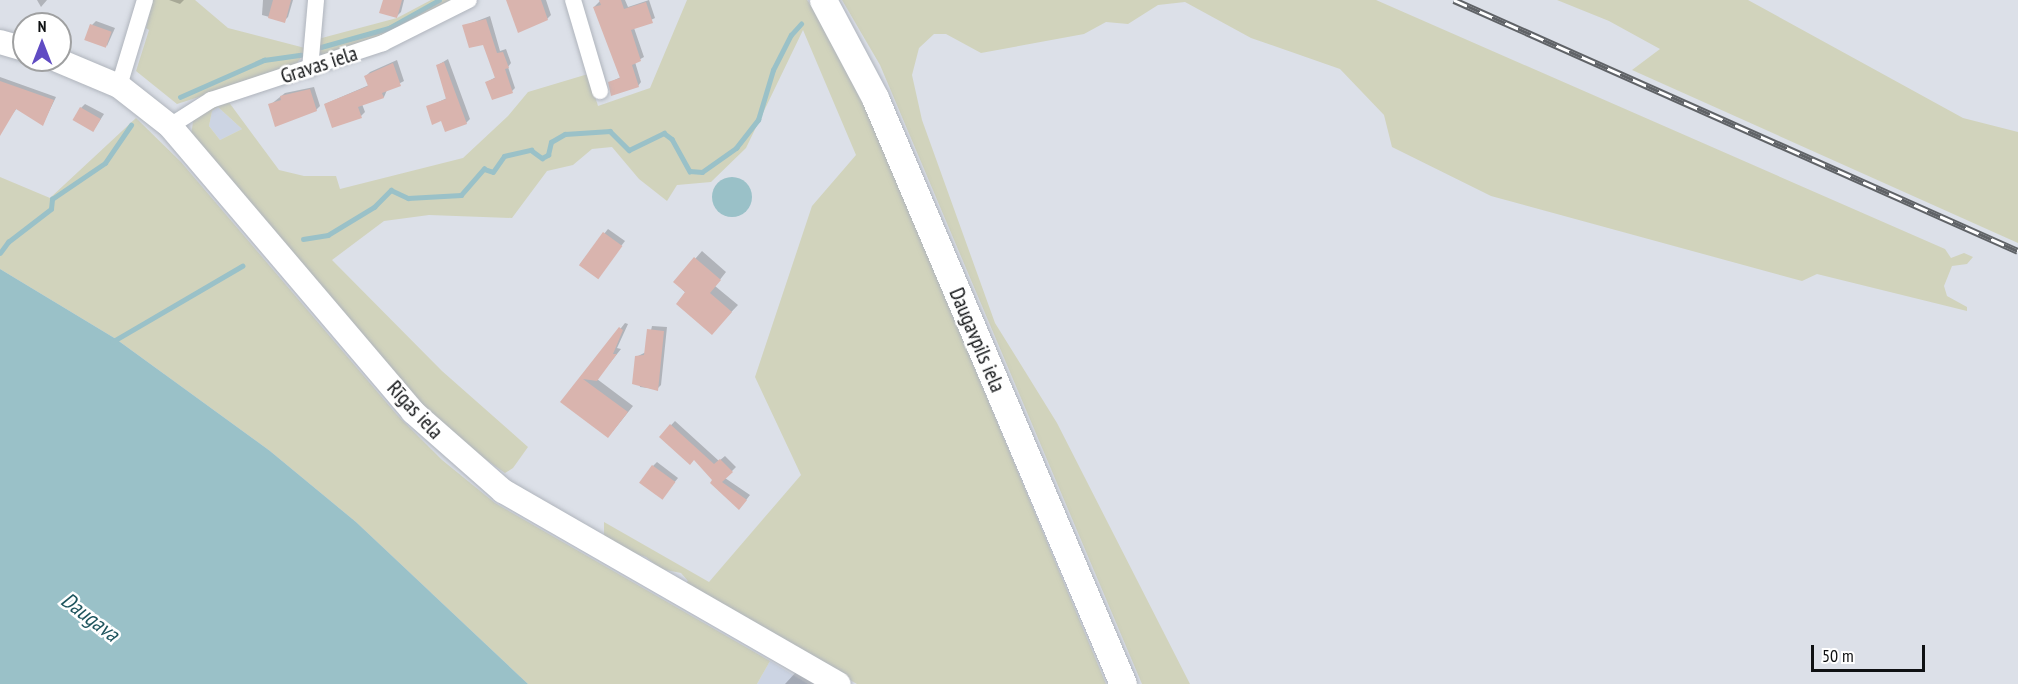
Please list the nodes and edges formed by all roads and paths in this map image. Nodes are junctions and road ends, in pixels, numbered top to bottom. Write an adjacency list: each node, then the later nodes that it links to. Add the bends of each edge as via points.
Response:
1 (145, 0): 8 (street)
2 (316, 0): 7 (street)
3 (469, 0): 7 (street, Gravas iela, via 404,34)
4 (573, 0): 9 (street)
5 (823, 0): 12 (highway, Daugavpils iela, via 875,98)
6 (72, 66): 8 (main road, Rīgas iela)
7 (310, 69): 10 (street, Gravas iela, via 211,99)
8 (119, 86): 10 (main road, Rīgas iela)
9 (600, 91)
10 (170, 126): 11 (main road, Rīgas iela, via 413,412 452,449 503,491 555,524)
11 (839, 684)
12 (1123, 684)

